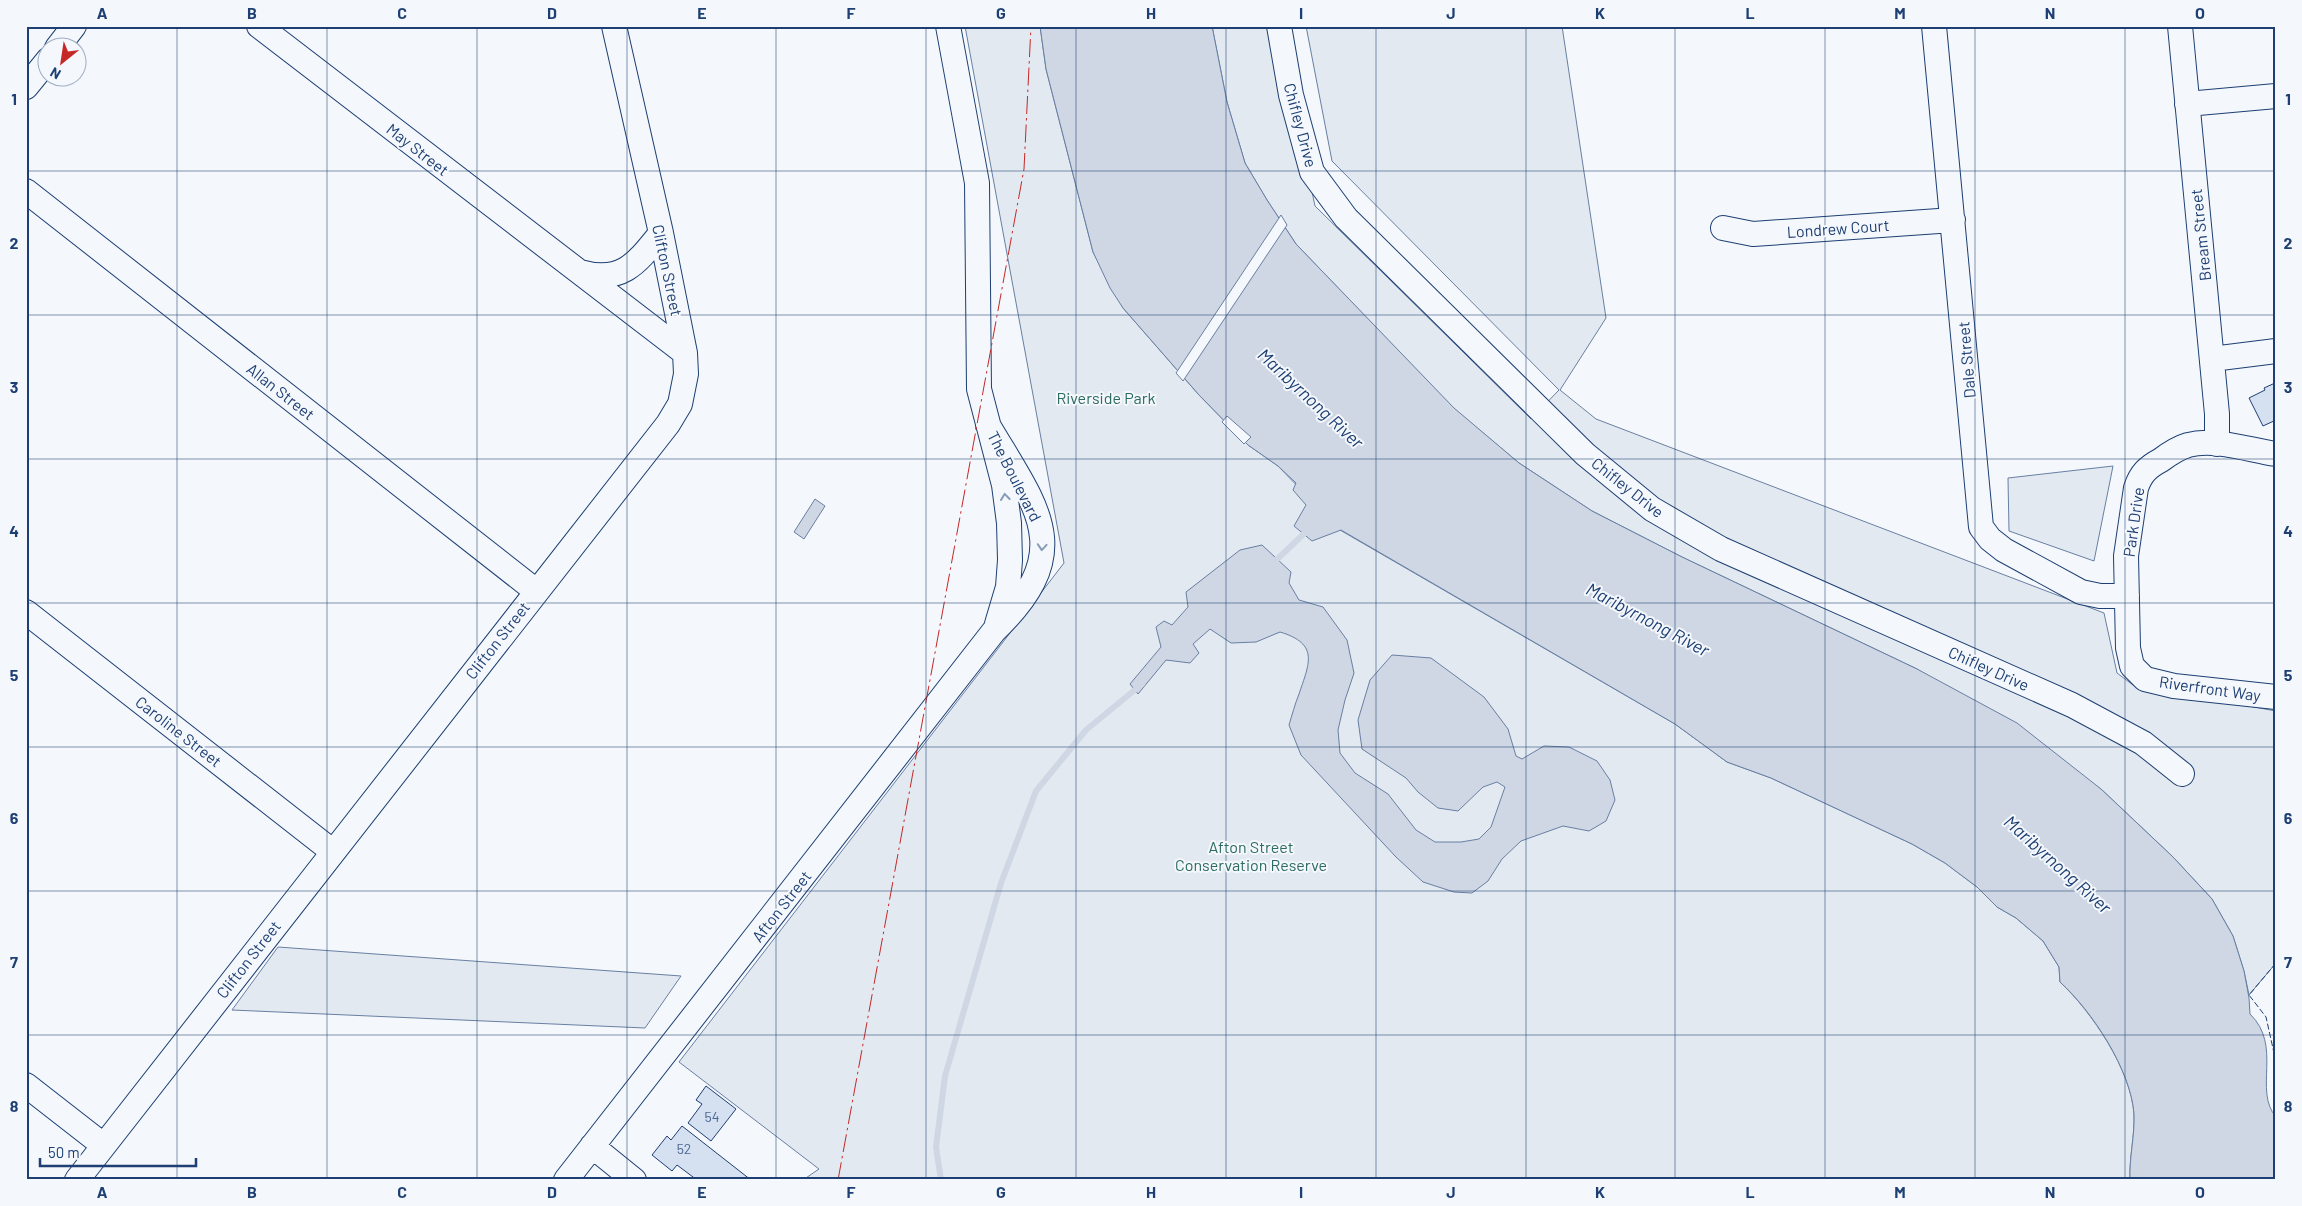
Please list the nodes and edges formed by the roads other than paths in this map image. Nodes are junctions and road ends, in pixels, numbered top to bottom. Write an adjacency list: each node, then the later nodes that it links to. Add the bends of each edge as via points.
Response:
1 (74, 26): 8 (street)
2 (259, 26): 17 (street, May Street)
3 (614, 26): 16 (street, Clifton Street)
4 (948, 26): 21 (street, The Boulevard, via 977,183 979,389)
5 (1279, 26): 30 (street, Chifley Drive, via 1291,95 1312,172 1346,218 1585,454 1652,509 1721,549 2072,705 2143,743)
6 (1934, 26): 14 (street, Dale Street)
7 (2180, 26): 12 (street, Bream Street)
8 (65, 38)
9 (38, 73): 10 (street)
10 (26, 88)
11 (2276, 96): 12 (street)
12 (2187, 104): 20 (street, Bream Street)
13 (26, 191): 24 (street, Allan Street)
14 (1953, 220): 15 (street, Londrew Court, via 1753,234); 25 (street, Dale Street, via 1981,527 2004,550 2081,592)
15 (1723, 228)
16 (661, 233): 17 (street, May Street, via 630,268 610,276 592,276); 19 (street, Clifton Street)
17 (576, 271): 19 (street, May Street)
18 (2276, 351): 20 (street)
19 (685, 353): 24 (street, Clifton Street, via 686,374 680,404 668,424)
20 (2212, 359): 22 (street, Bream Street)
21 (988, 425): 27 (street, The Boulevard, one-way to 21, via 1005,603 1010,560 1009,523 1004,485); 27 (street, The Boulevard, one-way to 27, via 1030,498 1043,535 1036,578 1014,612)
22 (2217, 444): 23 (street, Park Drive); 25 (street, Park Drive, via 2186,446 2148,468 2139,478 2126,556)
23 (2276, 454)
24 (536, 590): 31 (street, Clifton Street)
25 (2127, 596): 28 (street, Park Drive, via 2128,648 2132,666)
26 (26, 612): 31 (street, Caroline Street)
27 (994, 631): 34 (street, Afton Street)
28 (2145, 679): 29 (street, Riverfront Way, via 2174,686)
29 (2276, 697)
30 (2182, 774)
31 (332, 851): 33 (street, Clifton Street)
32 (26, 1085): 33 (street)
33 (103, 1145): 35 (street, Clifton Street)
34 (592, 1146): 36 (street, Afton Street); 37 (street)
35 (76, 1180)
36 (566, 1180)
37 (634, 1180)

